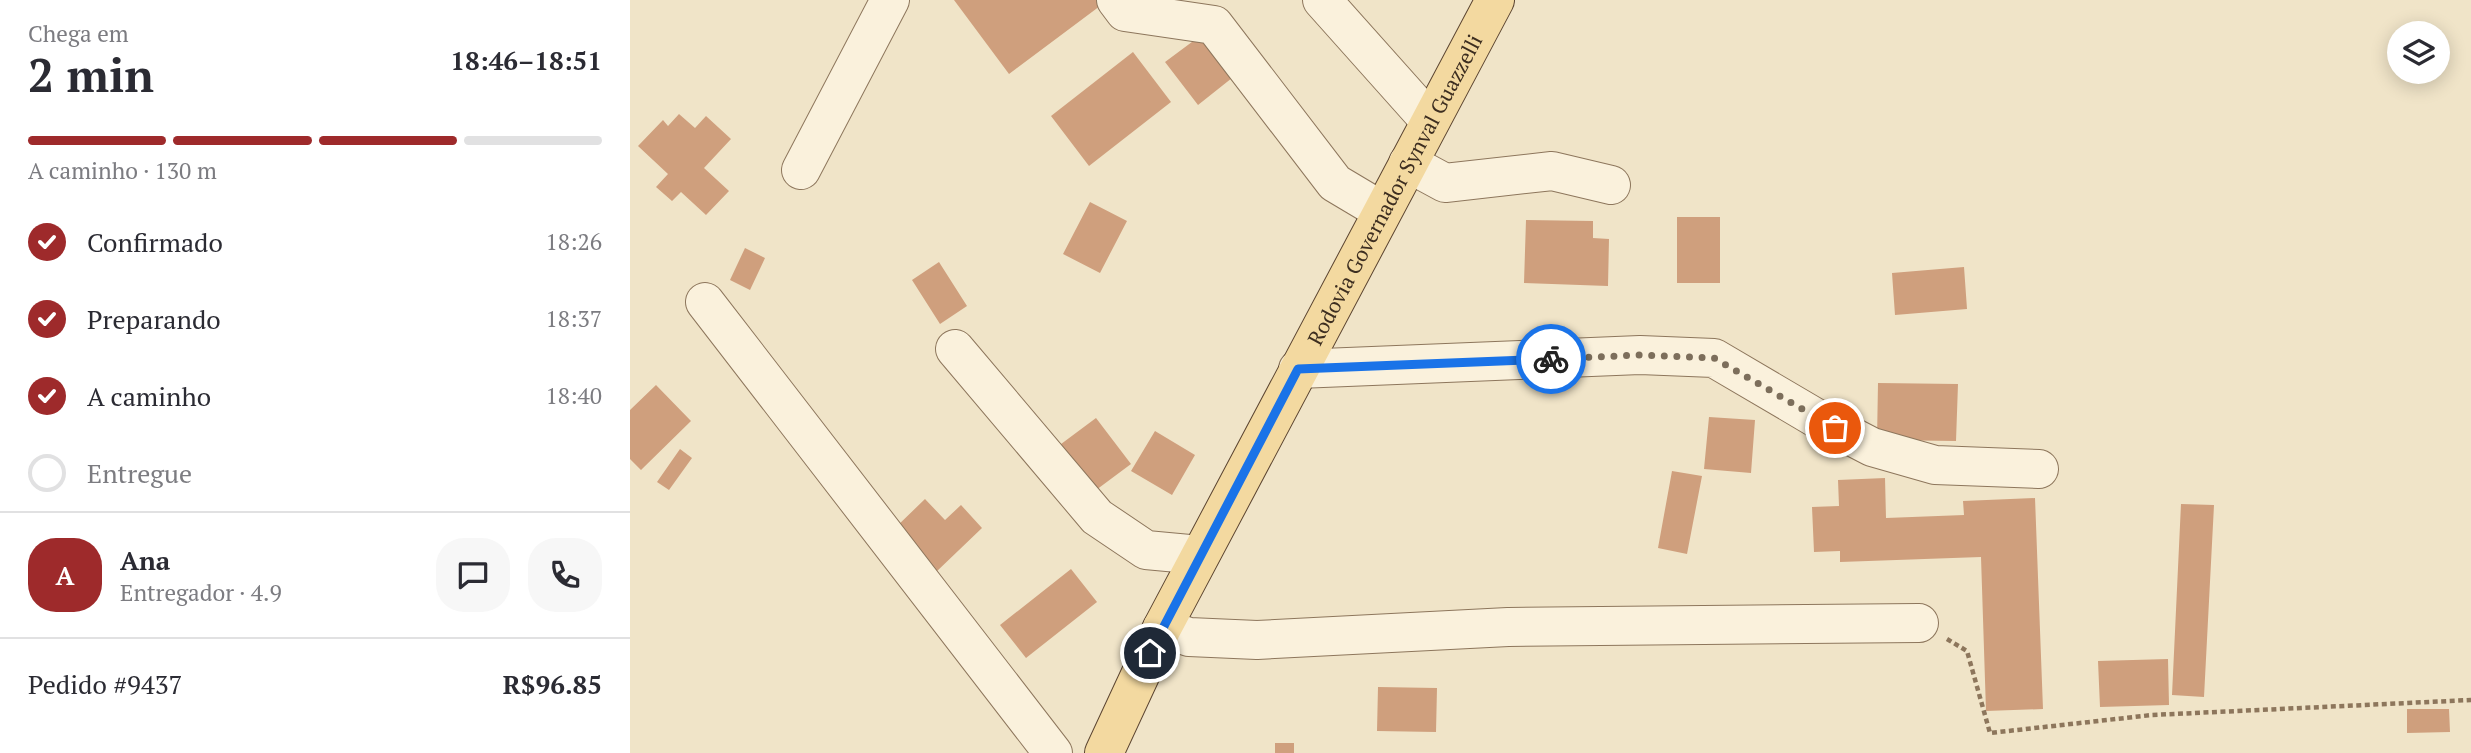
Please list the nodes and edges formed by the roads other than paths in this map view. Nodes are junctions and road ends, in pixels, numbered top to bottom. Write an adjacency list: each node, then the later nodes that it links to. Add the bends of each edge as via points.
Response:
1 (890, 0): 7 (lane)
2 (1116, 0): 9 (lane, via 1125,12 1214,24 1335,183)
3 (1322, 0): 5 (lane)
4 (1495, 0): 5 (main road, Rodovia Governador Synval Guazzelli)
5 (1430, 121): 6 (main road, Rodovia Governador Synval Guazzelli)
6 (1408, 163): 8 (lane, via 1446,183 1552,171); 9 (main road, Rodovia Governador Synval Guazzelli)
7 (801, 170)
8 (1611, 185)
9 (1382, 211): 12 (main road, Rodovia Governador Synval Guazzelli)
10 (705, 302): 17 (lane)
11 (955, 349): 14 (lane, via 1097,517 1146,550)
12 (1298, 369): 13 (lane, via 1640,355 1714,358 1872,447 1935,465); 14 (main road, Rodovia Governador Synval Guazzelli)
13 (2039, 468)
14 (1200, 555): 16 (main road, Rodovia Governador Synval Guazzelli)
15 (1920, 623): 16 (lane, via 1508,627 1257,640 1189,637)
16 (1161, 628): 18 (main road, Rodovia Governador Synval Guazzelli)
17 (1053, 753)
18 (1104, 753)

